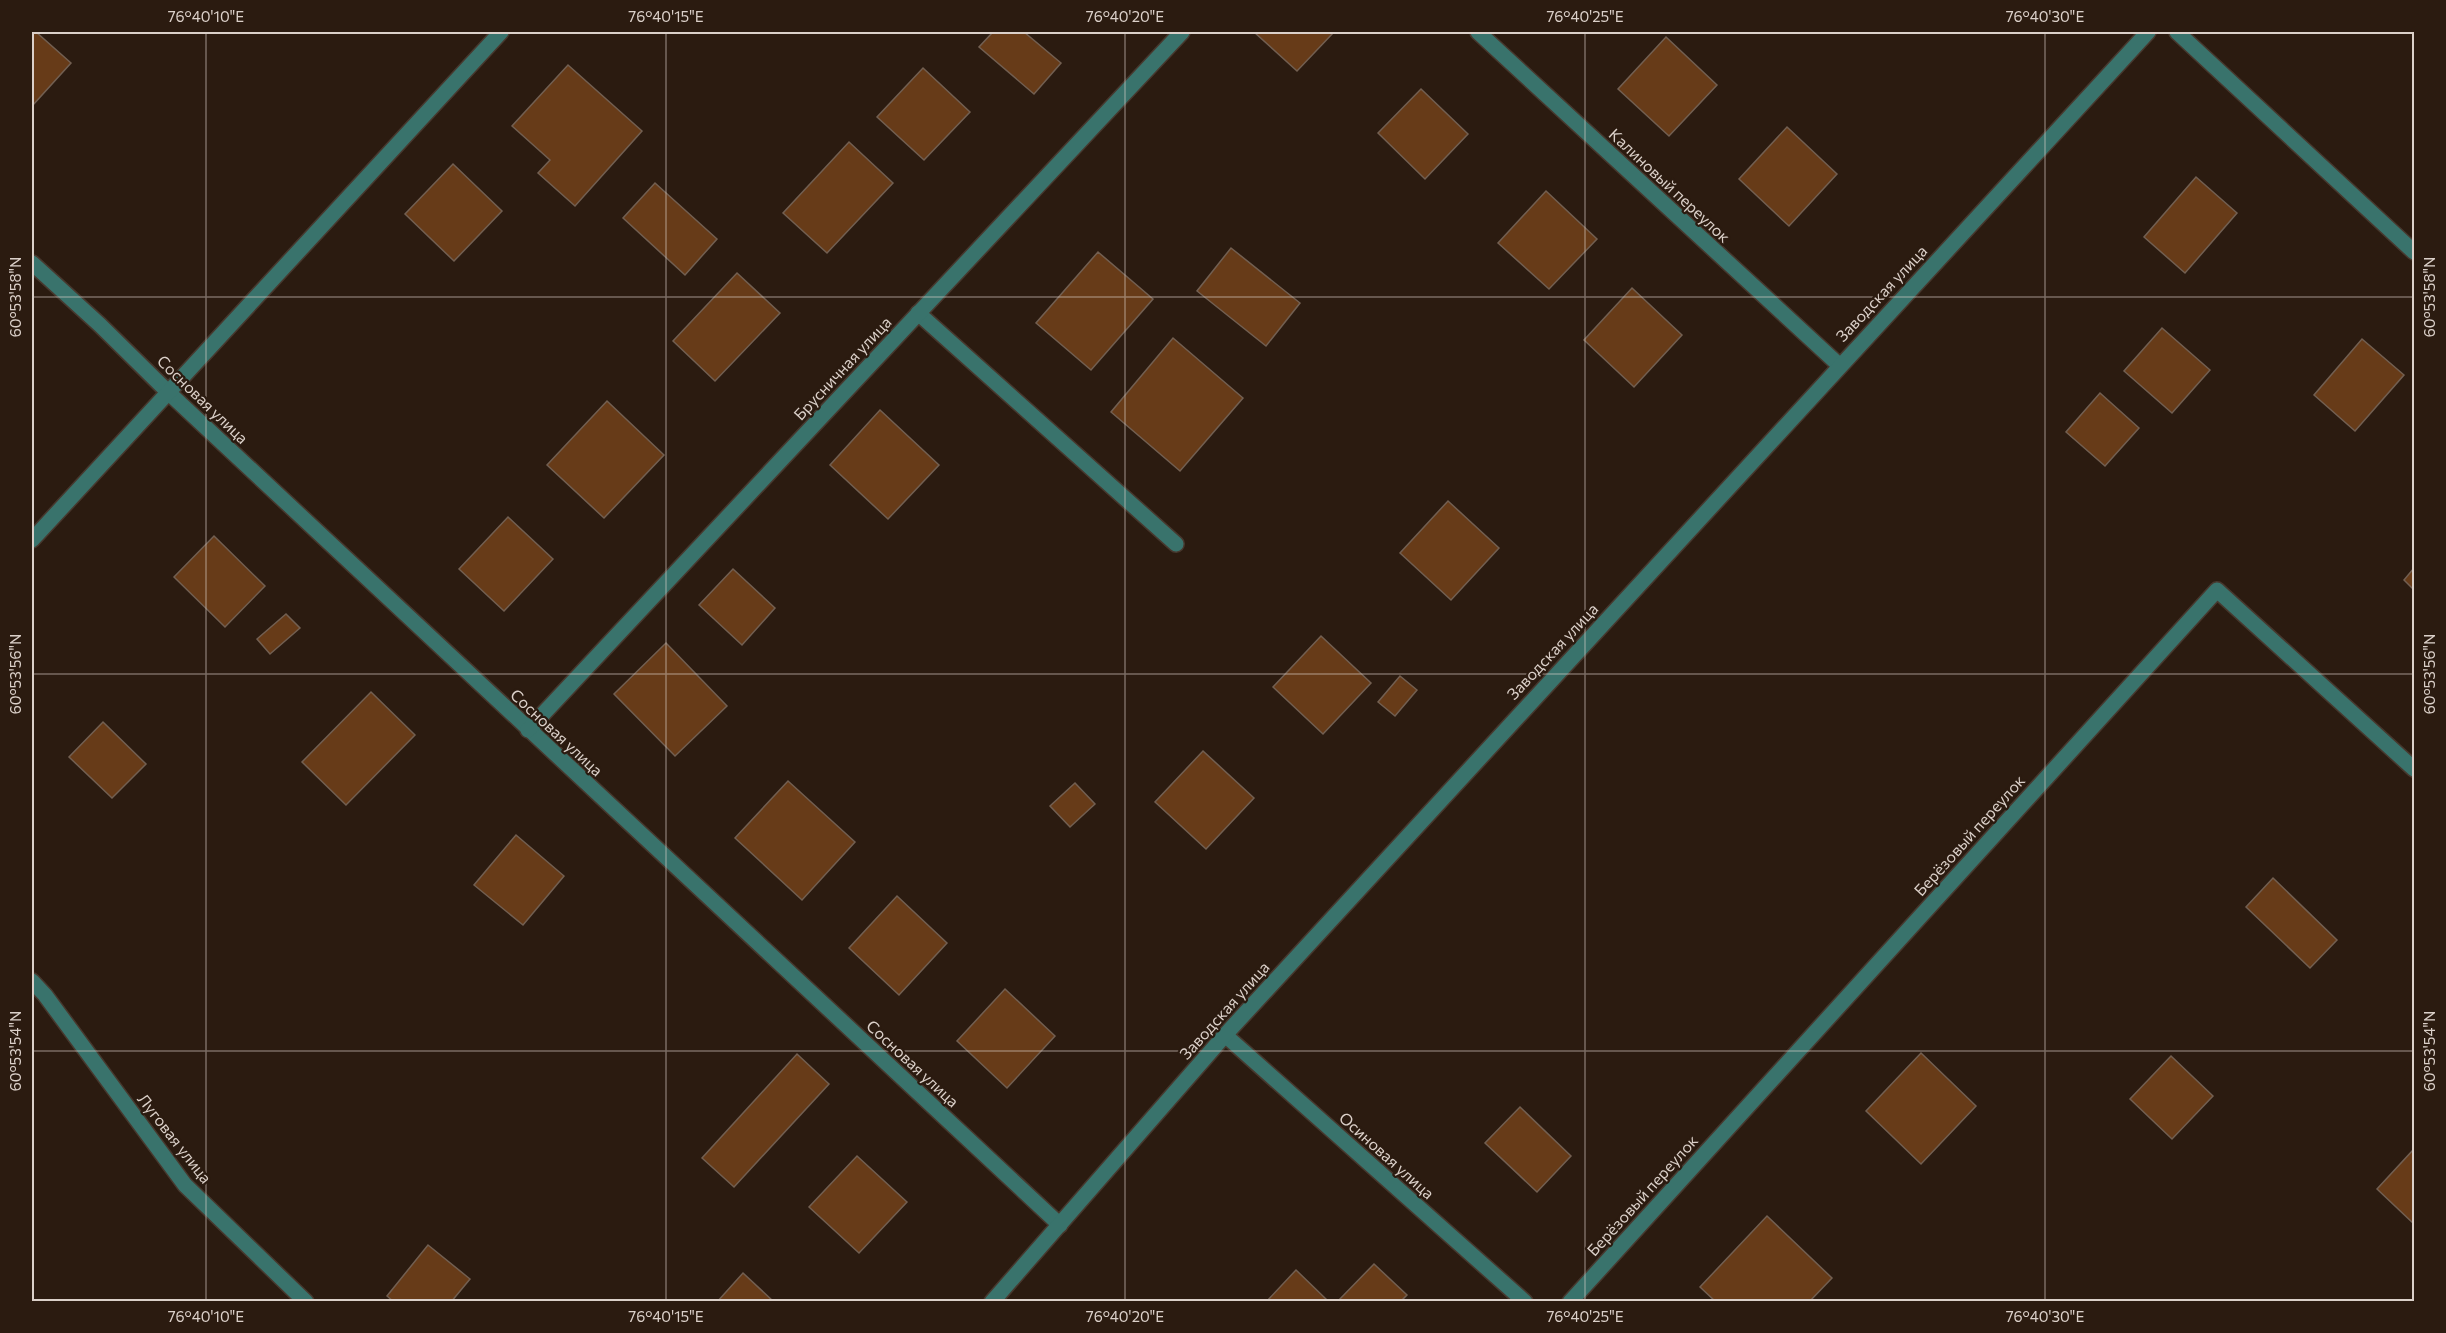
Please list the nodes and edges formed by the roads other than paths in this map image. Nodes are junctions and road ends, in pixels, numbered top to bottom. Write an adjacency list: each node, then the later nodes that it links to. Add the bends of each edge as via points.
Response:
1 (501, 32): 10 (street)
2 (1182, 32): 8 (street, Брусничная улица)
3 (1478, 32): 9 (street, Калиновый переулок)
4 (2148, 32): 9 (street, Заводская улица)
5 (2177, 32): 6 (street)
6 (2415, 252)
7 (32, 263): 10 (street, Сосновая улица)
8 (918, 313): 12 (street); 13 (street, Брусничная улица)
9 (1839, 365): 16 (street, Заводская улица)
10 (169, 393): 11 (street); 13 (street, Сосновая улица)
11 (32, 540)
12 (1176, 544)
13 (528, 730): 17 (street, Сосновая улица)
14 (2415, 769): 21 (street, Берёзовый переулок, via 2217,590)
15 (32, 981): 18 (street, Луговая улица, via 185,1185)
16 (1225, 1035): 17 (street, Заводская улица); 20 (street, Осиновая улица)
17 (1060, 1225): 19 (street, Заводская улица)
18 (306, 1302)
19 (992, 1302)
20 (1525, 1302)
21 (1569, 1302)

